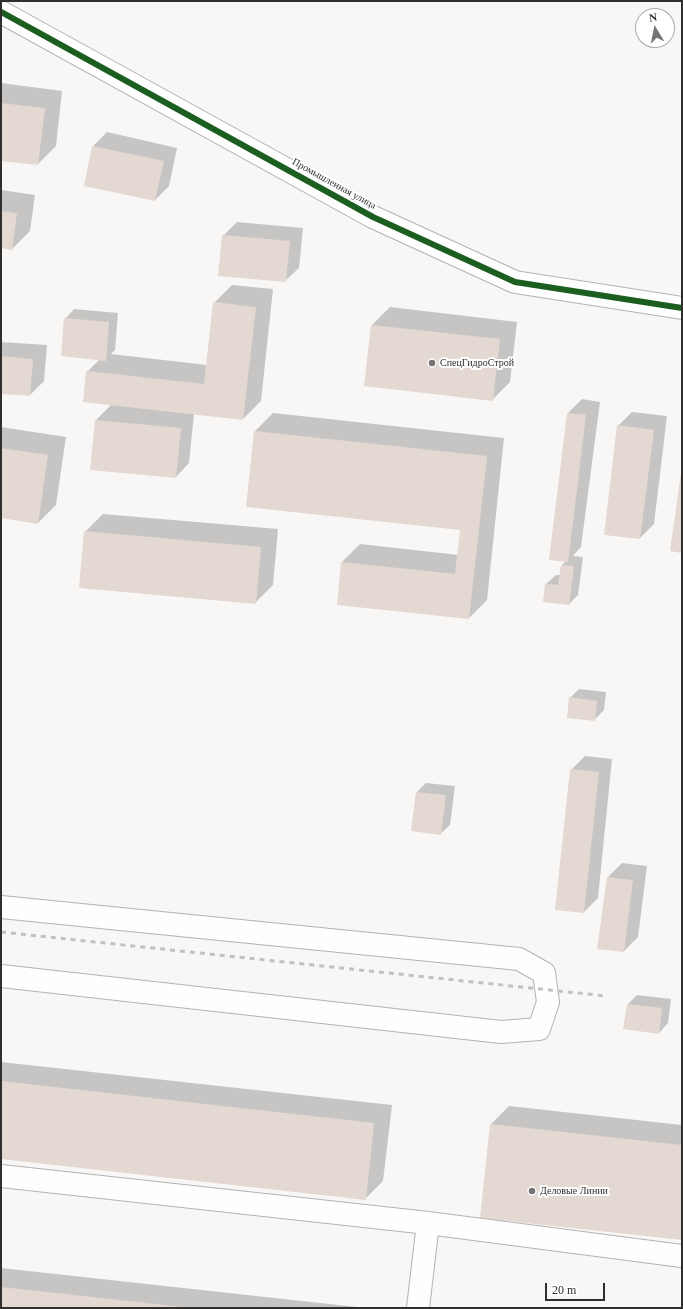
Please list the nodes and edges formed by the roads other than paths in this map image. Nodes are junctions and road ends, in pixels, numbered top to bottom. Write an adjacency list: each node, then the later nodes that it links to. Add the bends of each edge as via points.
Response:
1 (1, 12): 2 (street, Промышленная улица, via 374,217 515,282)
2 (682, 308)
3 (1, 907): 4 (street, via 519,959 544,974 548,1002 538,1029 501,1032)
4 (1, 976)
5 (1, 1176): 6 (street)
6 (428, 1223): 7 (street); 8 (street)
7 (682, 1256)
8 (418, 1308)

